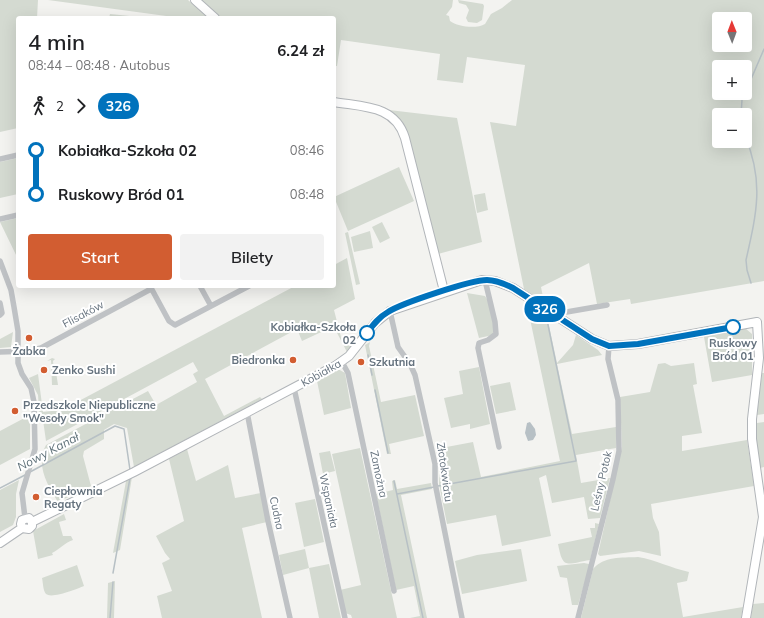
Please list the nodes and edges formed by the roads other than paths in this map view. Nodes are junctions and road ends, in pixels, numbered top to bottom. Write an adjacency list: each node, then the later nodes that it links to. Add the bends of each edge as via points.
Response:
1 (195, 0): 2 (street)
2 (213, 16)
3 (336, 102): 14 (street, via 385,113 394,118 400,127)
4 (16, 155): 5 (street)
5 (0, 159)
6 (16, 215): 7 (street)
7 (0, 219)
8 (0, 261): 24 (street, via 11,290 18,331)
9 (485, 280): 14 (street, Kobiałka); 19 (street, Kobiałka, via 506,285); 28 (street, via 496,334 479,343 478,348)
10 (149, 288): 24 (street, Flisaków, via 41,348)
11 (152, 288): 17 (street, via 172,324 178,324)
12 (201, 288): 17 (street)
13 (245, 288): 17 (street)
14 (444, 291): 18 (street, Kobiałka)
15 (0, 303): 20 (street)
16 (607, 305): 19 (street)
17 (211, 306)
18 (390, 311): 25 (street, Kobiałka, via 375,323 354,351); 35 (street, Złotokwiatu, via 398,347 415,375 435,464 435,486)
19 (554, 314): 22 (street, Kobiałka, via 592,339)
20 (0, 315)
21 (761, 322): 22 (street, Kobiałka, via 638,344); 29 (street, via 752,429)
22 (609, 346): 36 (street, Leśny Potok, via 608,358 618,400 619,451)
23 (0, 352): 24 (street, Flisaków)
24 (18, 352): 30 (street, via 20,370 33,396 36,438 22,496)
25 (342, 362): 26 (street, Kobiałka); 32 (street, Zamożna, via 348,373)
26 (294, 388): 27 (street, Kobiałka); 34 (street, Wspaniała)
27 (247, 412): 30 (street, Kobiałka, via 126,476); 33 (street, Cudna)
28 (499, 448)
29 (762, 492): 37 (street, via 762,524)
30 (29, 520): 31 (street, Kobiałka, via 32,526 29,529 22,528)
31 (0, 543)
32 (394, 591)
33 (290, 618)
34 (345, 618)
35 (462, 618)
36 (578, 618)
37 (746, 618)

